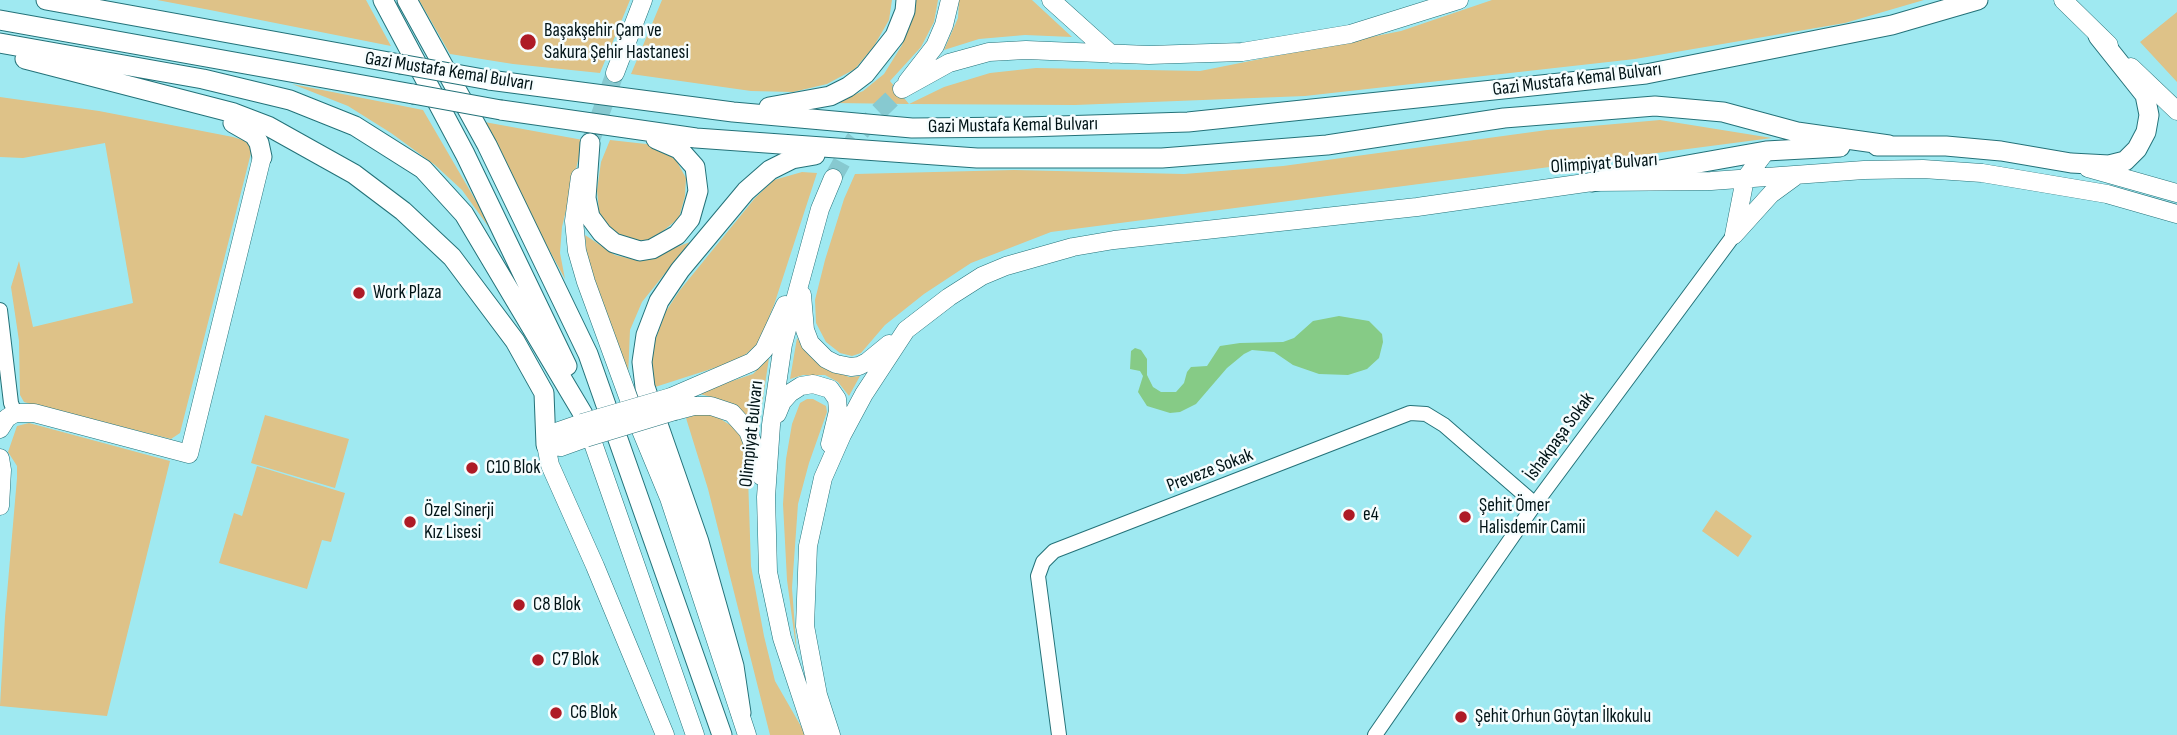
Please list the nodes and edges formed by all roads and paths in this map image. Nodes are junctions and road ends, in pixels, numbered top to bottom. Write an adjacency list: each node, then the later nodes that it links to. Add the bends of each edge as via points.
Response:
1 (46, 0): 13 (highway, Gazi Mustafa Kemal Bulvarı)
2 (111, 0): 13 (highway)
3 (383, 0): 42 (highway, via 537,301 566,363)
4 (407, 0): 54 (highway, via 488,145 587,354)
5 (643, 0): 18 (main road)
6 (906, 0): 21 (highway, via 895,36 865,74 848,87 830,96)
7 (950, 0): 17 (main road, via 936,46 902,89 949,63 989,52)
8 (1051, 0): 17 (main road)
9 (1459, 0): 17 (main road, via 1350,34 1242,52)
10 (1979, 0): 21 (highway, Gazi Mustafa Kemal Bulvarı, via 1892,25 1646,74 1188,122 912,128)
11 (2063, 0): 14 (main road)
12 (0, 20): 22 (highway, Gazi Mustafa Kemal Bulvarı, bridge, via 501,110)
13 (174, 24): 21 (highway, Gazi Mustafa Kemal Bulvarı, bridge, via 489,80)
14 (2098, 36): 20 (main road); 28 (highway, via 2145,95 2146,132 2125,161)
15 (0, 43): 42 (highway, via 203,79 290,100 355,126 424,169 464,214)
16 (0, 52): 19 (highway)
17 (1111, 54)
18 (615, 73)
19 (130, 87): 23 (highway, via 234,113); 27 (highway, via 247,130 259,143)
20 (2177, 111)
21 (733, 112)
22 (589, 134): 22 (highway, via 656,139 678,149 695,167 698,191 690,219 677,235 640,251 614,243 602,233 590,217 586,198); 25 (highway, Gazi Mustafa Kemal Bulvarı); 51 (main road, via 574,221 577,251 596,316 669,498)
23 (298, 141): 27 (highway, via 279,144); 45 (highway, via 354,174 403,211 468,275 541,387)
24 (1889, 145): 25 (highway, Gazi Mustafa Kemal Bulvarı, via 1797,132 1723,112 1655,106 1504,118 1327,145 1162,159 977,158); 26 (highway); 28 (highway, via 2001,151)
25 (845, 150): 51 (highway, via 792,159 769,170 746,191 659,300 646,335 645,387 699,542 734,666)
26 (1766, 151): 31 (main road); 33 (highway)
27 (262, 157): 41 (main road, via 189,454 34,413)
28 (2071, 163): 34 (main road)
29 (1800, 174): 31 (main road, Olimpiyat Bulvarı); 35 (main road, Olimpiyat Bulvarı, via 1923,169 1982,173 2107,194); 36 (main road, via 1771,194)
30 (833, 178): 37 (main road, Olimpiyat Bulvarı)
31 (1745, 179): 32 (main road, Olimpiyat Bulvarı); 36 (main road)
32 (1711, 181): 33 (main road, Olimpiyat Bulvarı); 36 (main road, via 1733,201)
33 (1591, 182): 39 (main road, Olimpiyat Bulvarı, via 1417,207 1114,240 1034,257 982,276)
34 (2177, 193)
35 (2177, 214)
36 (1734, 235): 49 (street, İshakpaşa Sokak)
37 (804, 264): 39 (main road, Olimpiyat Bulvarı, via 801,302 805,330 826,359 859,366); 40 (main road, via 764,350 752,362); 43 (main road, Olimpiyat Bulvarı, via 783,344)
38 (0, 310): 41 (street)
39 (906, 330): 47 (main road, via 869,384)
40 (673, 404): 42 (main road, bridge); 48 (main road, via 711,406 732,413 748,431)
41 (15, 413): 44 (main road)
42 (584, 425): 45 (main road, via 556,432); 53 (main road)
43 (771, 425): 47 (main road, via 782,402 801,386 830,389 838,411); 48 (main road, Olimpiyat Bulvarı)
44 (0, 429)
45 (546, 444): 52 (main road, via 550,465)
46 (0, 458): 50 (main road)
47 (823, 478): 57 (main road, via 808,546 805,626)
48 (766, 497): 56 (main road, Olimpiyat Bulvarı, via 768,572 782,638)
49 (1535, 504): 58 (street, Preveze Sokak, via 1444,425 1426,414 1410,414 1055,551 1043,562 1038,576); 59 (street, İshakpaşa Sokak)
50 (0, 506)
51 (741, 713): 55 (main road)
52 (665, 735)
53 (695, 735)
54 (722, 735)
55 (747, 735)
56 (814, 735)
57 (831, 735)
58 (1059, 735)
59 (1375, 735)

